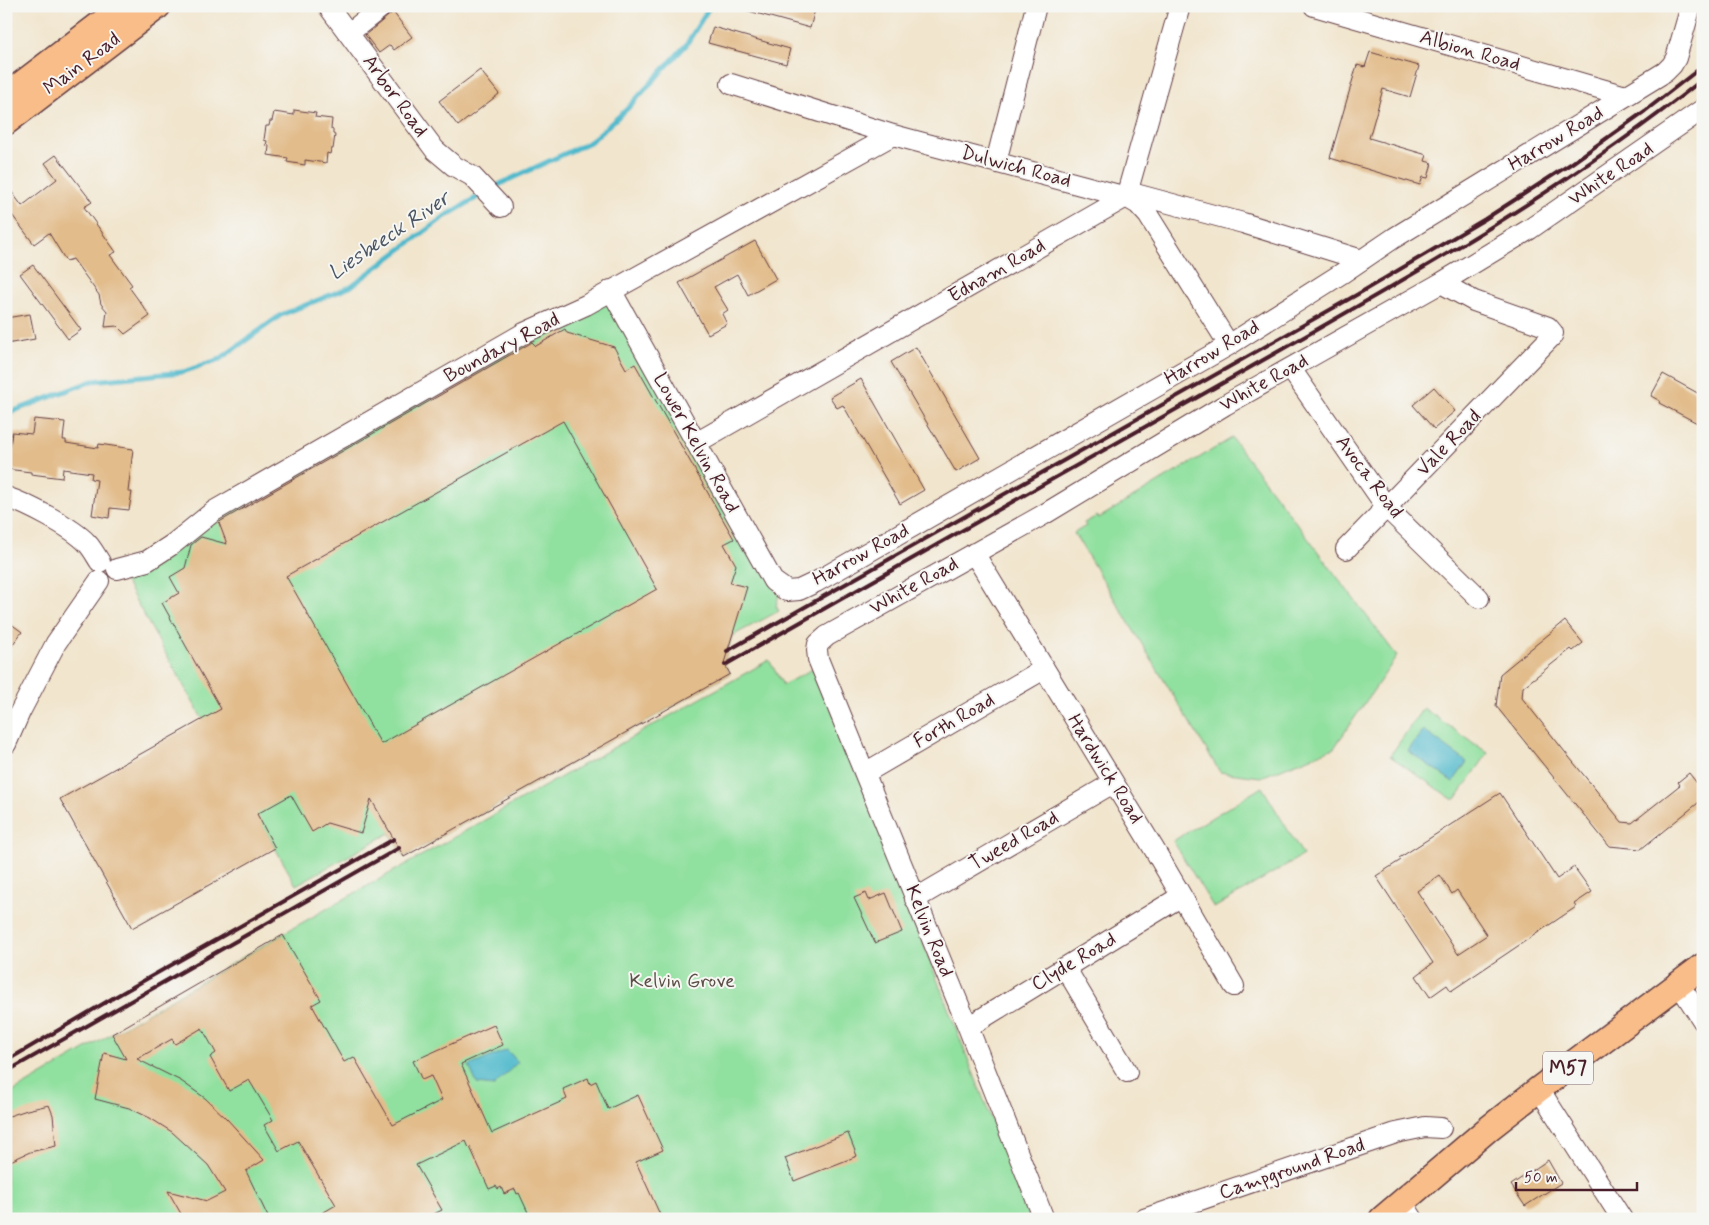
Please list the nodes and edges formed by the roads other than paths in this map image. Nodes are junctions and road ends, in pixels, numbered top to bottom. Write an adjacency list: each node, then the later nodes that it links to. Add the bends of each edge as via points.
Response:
1 (124, 6): 11 (main road, Main Road)
2 (158, 6): 14 (main road, Main Road)
3 (328, 6): 9 (street, Arbor Road)
4 (383, 6): 9 (street)
5 (1036, 6): 16 (street)
6 (1180, 6): 17 (street)
7 (1314, 6): 12 (street, Albion Road)
8 (1691, 6): 12 (street, Harrow Road, via 1672,65)
9 (349, 33): 18 (street, Arbor Road, via 435,150 472,176)
10 (732, 84): 15 (street, Dulwich Road)
11 (6, 96)
12 (1626, 96): 19 (street, Harrow Road)
13 (1699, 120): 20 (street, White Road)
14 (6, 122)
15 (893, 134): 16 (street, Dulwich Road); 21 (street, Boundary Road)
16 (996, 162): 17 (street, Dulwich Road)
17 (1127, 194): 19 (street, via 1243,223); 22 (street, Dulwich Road, via 1148,215); 24 (street, Ednam Road)
18 (501, 207)
19 (1362, 260): 22 (street, Harrow Road)
20 (1441, 283): 23 (street, White Road); 26 (street, Vale Road, via 1474,301 1548,327 1552,336)
21 (611, 290): 24 (street, Lower Kelvin Road); 29 (street, Boundary Road, via 524,333 214,511 147,561)
22 (1229, 344): 30 (street, Harrow Road, via 816,582 799,590)
23 (1291, 369): 26 (street, Avoca Road); 28 (street, White Road)
24 (696, 444): 30 (street, Lower Kelvin Road, via 773,581)
25 (6, 497): 29 (street, via 75,533 87,543)
26 (1387, 508): 27 (street, Vale Road); 31 (street, Avoca Road)
27 (1346, 549)
28 (974, 553): 32 (street, White Road, via 862,615); 33 (street, Hardwick Road)
29 (105, 571): 34 (street, via 56,643)
30 (787, 591)
31 (1479, 598)
32 (818, 644): 35 (street, Kelvin Road, via 818,659)
33 (1044, 669): 35 (street, Forth Road); 36 (street, Hardwick Road)
34 (6, 744)
35 (865, 773): 38 (street, Kelvin Road)
36 (1113, 783): 37 (street, Hardwick Road); 38 (street, Tweed Road)
37 (1180, 897): 40 (street, Clyde Road); 42 (street, Hardwick Road)
38 (915, 899): 44 (street, Kelvin Road)
39 (1703, 966): 41 (main road, M57)
40 (1066, 967): 44 (street, Clyde Road); 45 (street)
41 (1679, 984): 43 (street); 46 (main road, M57)
42 (1234, 986)
43 (1703, 1021)
44 (968, 1027): 49 (street, Kelvin Road)
45 (1127, 1072)
46 (1539, 1089): 48 (main road, M57, via 1488,1129); 52 (street)
47 (1441, 1128): 50 (street, Campground Road, via 1425,1127 1396,1133)
48 (1407, 1210): 51 (main road, M57)
49 (1044, 1219)
50 (1144, 1219)
51 (1382, 1219)
52 (1622, 1219)

